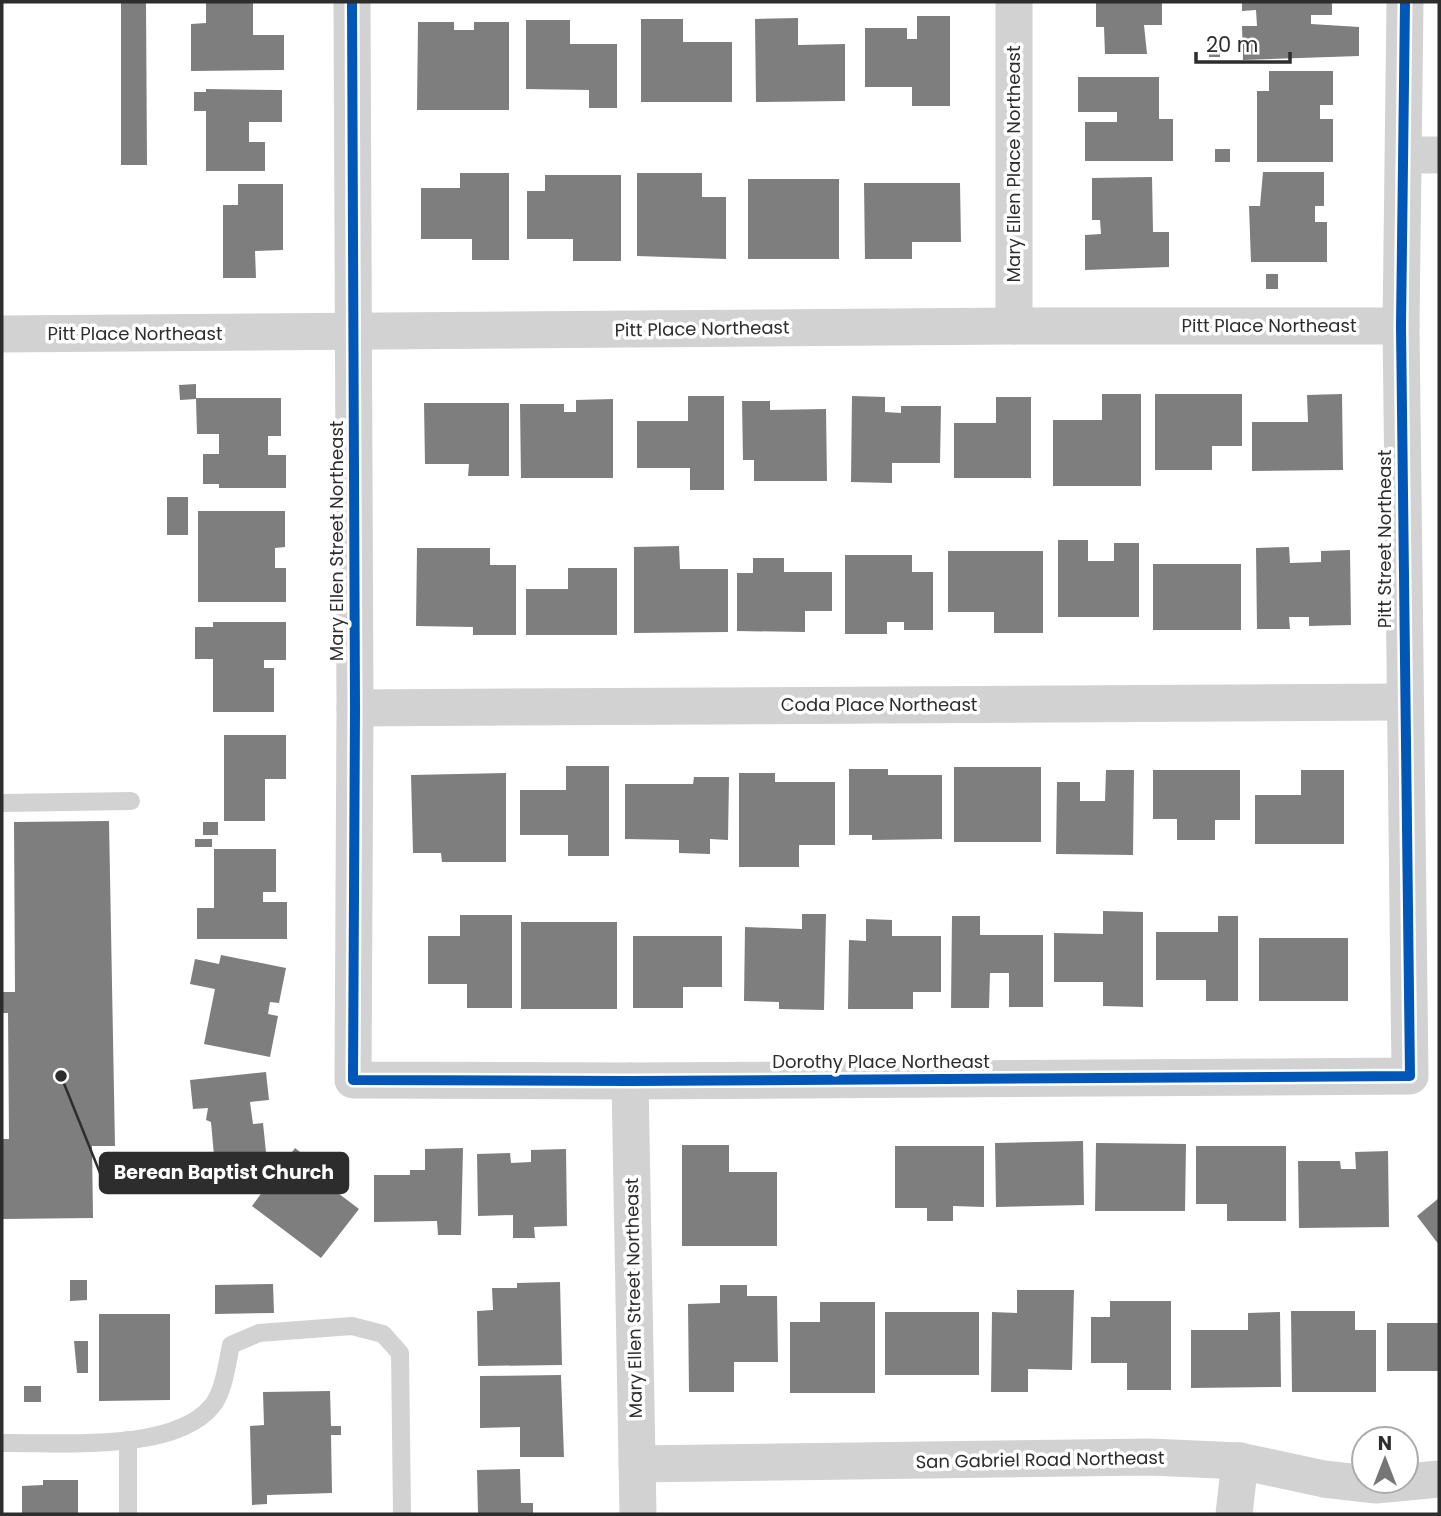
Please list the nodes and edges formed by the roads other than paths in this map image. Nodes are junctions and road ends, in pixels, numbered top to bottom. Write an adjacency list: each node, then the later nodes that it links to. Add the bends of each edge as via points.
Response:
1 (352, 2): 7 (street, Mary Ellen Street Northeast)
2 (1014, 2): 5 (street, Mary Ellen Place Northeast)
3 (1405, 2): 4 (street, Pitt Street Northeast)
4 (1422, 155): 6 (street, Pitt Street Northeast)
5 (1014, 326): 6 (street, Pitt Place Northeast); 7 (street, Pitt Place Northeast)
6 (1401, 326): 9 (street, Pitt Street Northeast)
7 (354, 333): 8 (street, Pitt Place Northeast); 10 (street, Mary Ellen Street Northeast)
8 (2, 334)
9 (1404, 702): 10 (street, Coda Place Northeast); 13 (street, Pitt Street Northeast)
10 (355, 708): 14 (street, Mary Ellen Street Northeast)
11 (131, 802): 12 (lane)
12 (2, 803)
13 (1410, 1076): 15 (street, Dorothy Place Northeast)
14 (353, 1080): 15 (street, Dorothy Place Northeast)
15 (630, 1081): 19 (street, Mary Ellen Street Northeast)
16 (128, 1440): 17 (lane); 21 (lane); 22 (lane, via 164,1436 194,1424 214,1404 231,1345 259,1333 352,1326 383,1334 400,1353)
17 (2, 1443)
18 (1240, 1461): 19 (street, San Gabriel Road Northeast, via 1150,1457); 20 (street, San Gabriel Road Northeast, via 1376,1485); 24 (street)
19 (637, 1464): 23 (street, Mary Ellen Street Northeast)
20 (1439, 1479)
21 (128, 1514)
22 (402, 1514)
23 (638, 1514)
24 (1234, 1514)

